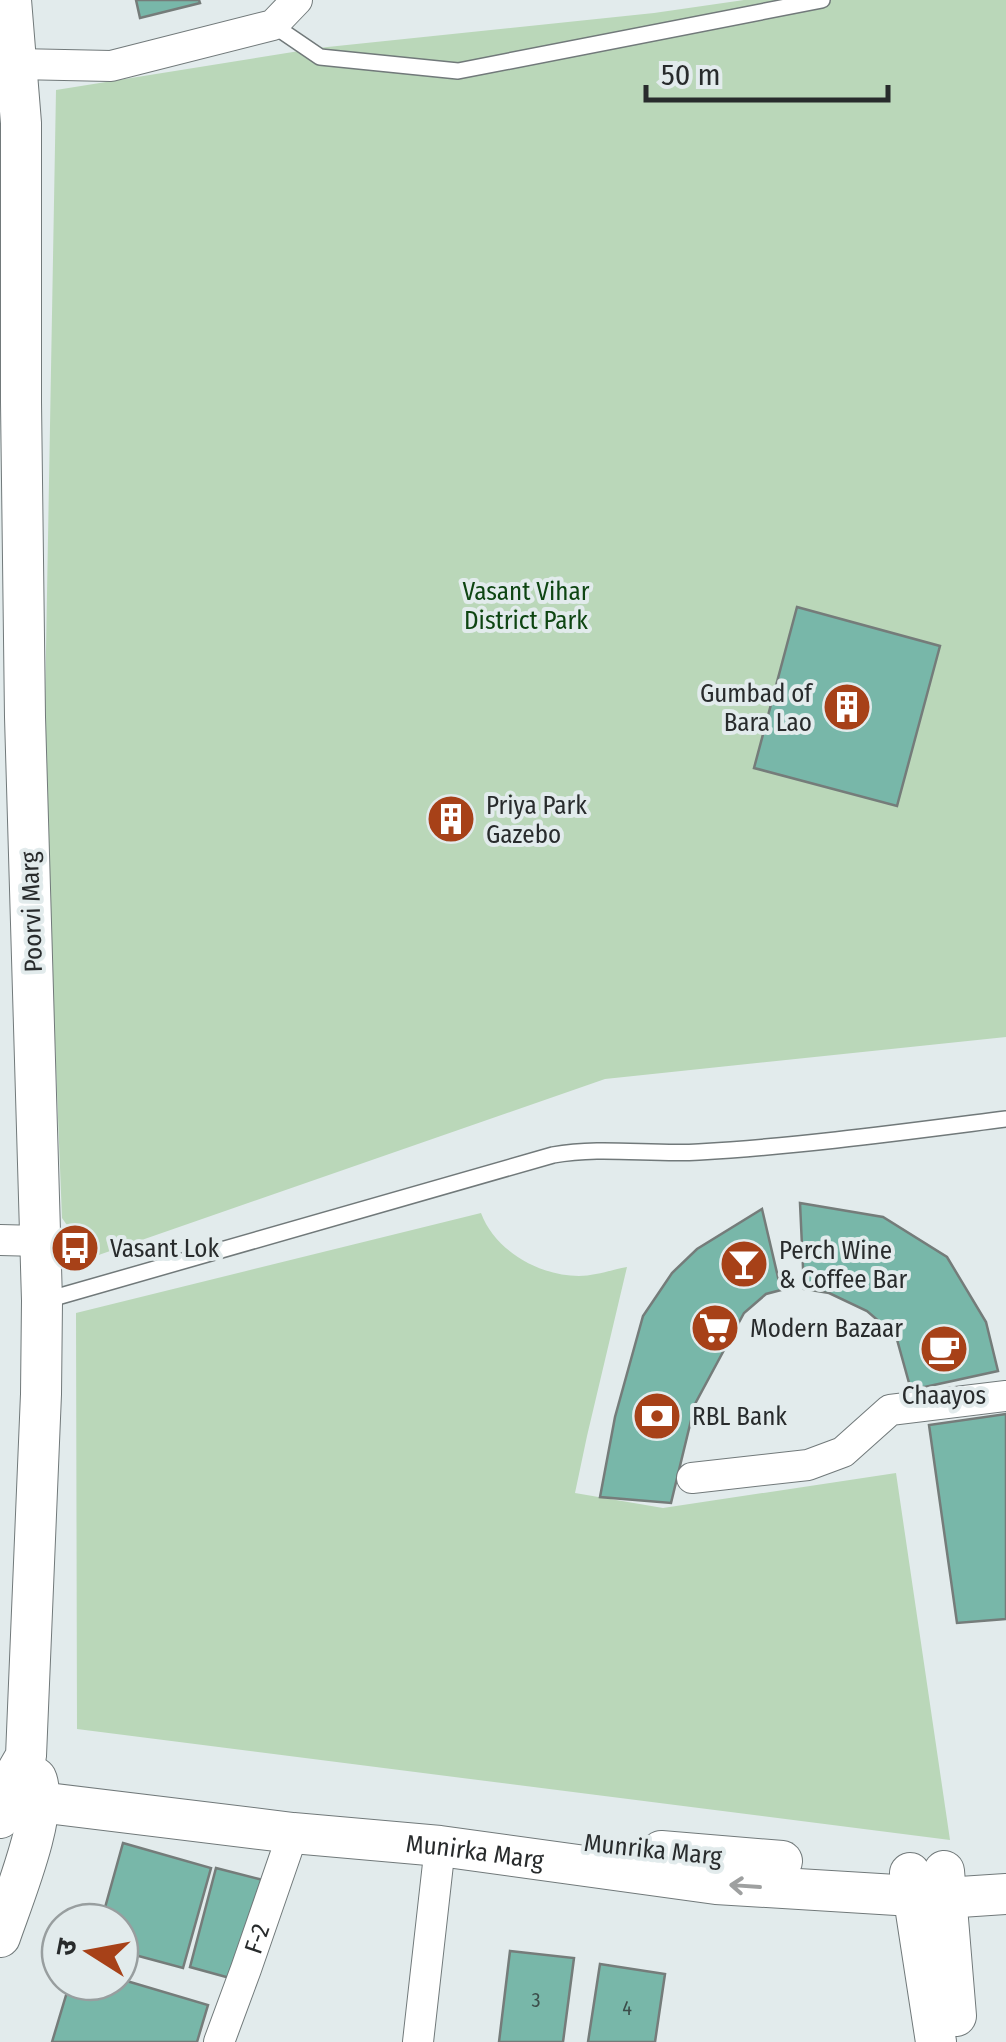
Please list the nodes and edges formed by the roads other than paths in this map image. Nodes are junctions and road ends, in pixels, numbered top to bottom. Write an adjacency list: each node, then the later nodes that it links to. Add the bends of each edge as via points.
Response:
1 (11, 0): 5 (street, Poorvi Marg)
2 (297, 0): 4 (street)
3 (822, 0): 4 (lane, via 458,71 320,57)
4 (274, 25): 5 (street, via 111,66)
5 (17, 64): 6 (street, Poorvi Marg, via 21,123)
6 (10, 402): 8 (street, Poorvi Marg, via 25,717)
7 (1006, 1119): 9 (lane, via 799,1145 553,1155)
8 (20, 1241): 9 (street, Poorvi Marg)
9 (42, 1302): 12 (street, Poorvi Marg)
10 (1006, 1396): 11 (street, via 890,1410 843,1452 808,1465)
11 (692, 1478)
12 (21, 1791): 13 (street, Munirka Marg); 16 (street, Munrika Marg, via 546,1838); 18 (street, Poorvi Marg, via 25,1862)
13 (292, 1833): 14 (street, Munirka Marg); 19 (street, F-2)
14 (440, 1846): 16 (street, Munirka Marg, one-way to 14, via 716,1884); 20 (street)
15 (1006, 1867): 16 (street, Munirka Marg)
16 (928, 1883): 17 (street, Munirka Marg); 21 (street); 22 (street)
17 (1006, 1894)
18 (0, 1937)
19 (219, 2042)
20 (418, 2042)
21 (936, 2042)
22 (959, 2042)

